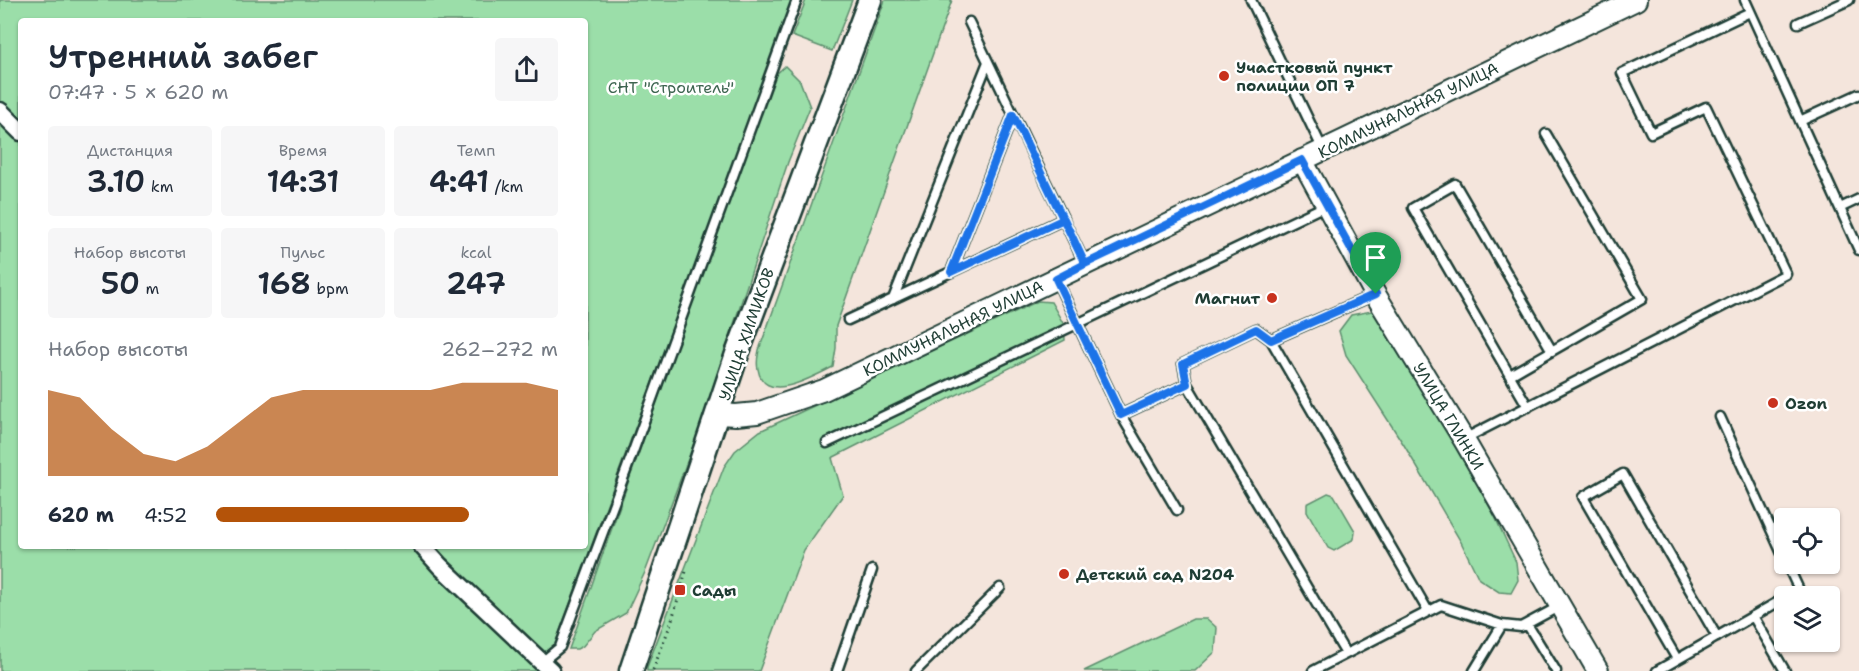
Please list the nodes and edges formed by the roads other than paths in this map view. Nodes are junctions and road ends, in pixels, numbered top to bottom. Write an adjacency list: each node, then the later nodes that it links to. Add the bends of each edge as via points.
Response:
1 (797, 0): 55 (lane, via 560,647)
2 (870, 0): 36 (main road, УЛИЦА ХИМИКОВ)
3 (1251, 0): 17 (lane)
4 (1636, 0): 17 (street, КОММУНАЛЬНАЯ УЛИЦА)
5 (1745, 0): 7 (lane)
6 (1848, 0): 9 (lane)
7 (1750, 12): 14 (lane); 35 (lane, via 1622,73 1651,133 1706,107 1786,274)
8 (969, 22): 10 (lane)
9 (1798, 23)
10 (988, 62): 13 (lane); 28 (lane)
11 (1859, 94): 14 (lane)
12 (0, 111): 15 (street)
13 (1013, 115): 22 (lane); 25 (lane)
14 (1800, 121): 21 (lane)
15 (18, 129)
16 (1546, 134): 32 (lane, via 1642,299)
17 (1323, 150): 18 (street, КОММУНАЛЬНАЯ УЛИЦА)
18 (1302, 160): 20 (street, УЛИЦА ГЛИНКИ); 24 (street, КОММУНАЛЬНАЯ УЛИЦА)
19 (1859, 199): 21 (lane)
20 (1327, 205): 27 (street, УЛИЦА ГЛИНКИ); 30 (lane)
21 (1840, 208): 23 (lane)
22 (1064, 219): 24 (lane); 25 (lane)
23 (1859, 250)
24 (1085, 264): 26 (street, КОММУНАЛЬНАЯ УЛИЦА)
25 (951, 272): 28 (lane)
26 (1056, 279): 30 (lane); 36 (street, КОММУНАЛЬНАЯ УЛИЦА, via 824,390 757,413)
27 (1376, 294): 31 (lane); 39 (street, УЛИЦА ГЛИНКИ)
28 (893, 299): 29 (lane)
29 (848, 320)
30 (1077, 324): 37 (lane); 40 (lane)
31 (1271, 340): 34 (lane, via 1256,329 1183,364); 48 (lane)
32 (1552, 351): 33 (lane); 33 (lane, via 1455,184 1413,208)
33 (1510, 375): 35 (lane)
34 (1187, 384): 37 (lane); 53 (lane)
35 (1528, 406): 39 (lane)
36 (718, 414): 56 (main road, УЛИЦА ХИМИКОВ)
37 (1121, 415): 41 (lane)
38 (1720, 417): 42 (lane)
39 (1464, 440): 47 (street, УЛИЦА ГЛИНКИ)
40 (827, 442)
41 (1177, 510)
42 (1774, 536)
43 (425, 549): 55 (street)
44 (872, 570): 57 (lane)
45 (1000, 588): 58 (lane)
46 (1774, 604): 49 (lane)
47 (1560, 606): 51 (lane); 62 (street, УЛИЦА ГЛИНКИ)
48 (1428, 611): 50 (lane, via 1441,605); 53 (lane)
49 (1753, 616): 52 (lane); 64 (lane)
50 (1502, 624): 51 (lane); 60 (lane)
51 (1527, 624): 61 (lane)
52 (1717, 637): 54 (lane); 54 (lane, via 1623,474 1583,497)
53 (1346, 654): 59 (lane)
54 (1677, 660): 63 (lane)
55 (546, 667)
56 (631, 671)
57 (837, 671)
58 (916, 671)
59 (1313, 671)
60 (1474, 671)
61 (1556, 671)
62 (1598, 671)
63 (1657, 671)
64 (1785, 671)

